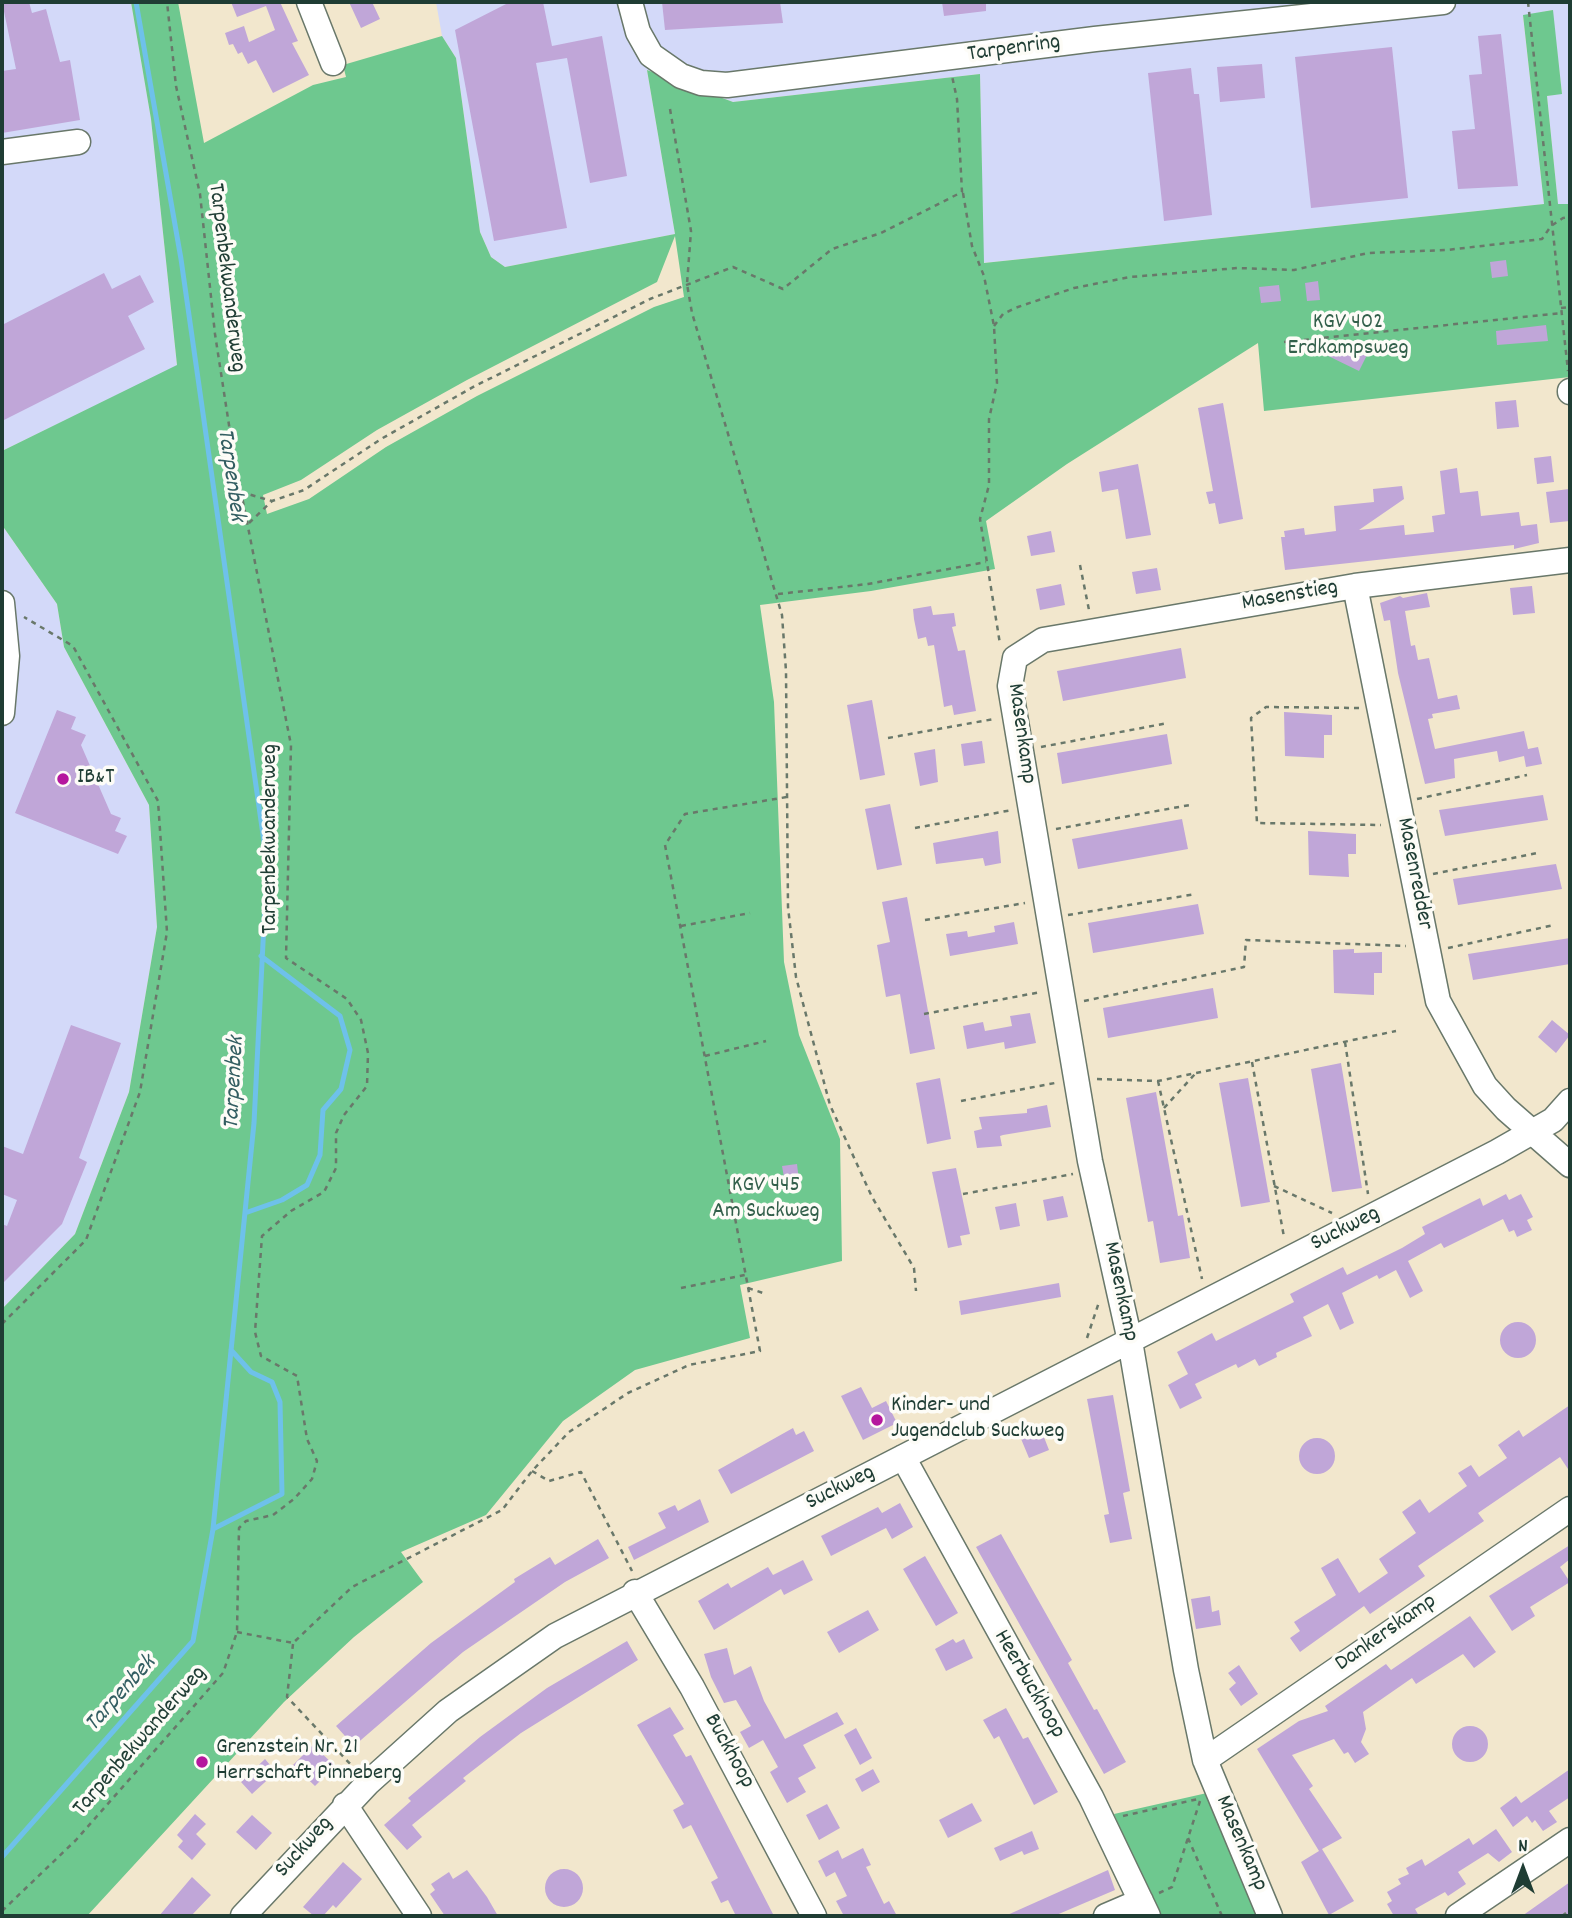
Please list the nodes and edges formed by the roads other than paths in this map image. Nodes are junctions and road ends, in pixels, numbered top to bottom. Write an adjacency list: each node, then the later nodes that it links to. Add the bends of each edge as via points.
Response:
1 (310, 2): 4 (street)
2 (630, 2): 3 (street, Tarpenring, via 638,32 651,55 672,72 701,83 743,84 1095,39)
3 (1443, 2)
4 (333, 63)
5 (78, 142): 6 (street)
6 (2, 152)
7 (1570, 561): 8 (street, Masenstieg)
8 (1354, 586): 10 (street, Masenstieg, via 1043,640); 13 (street, Masenredder, via 1438,1001 1475,1071)
9 (2, 604): 11 (street, via 7,656)
10 (1015, 658): 15 (street, Masenkamp, via 1010,686 1030,806 1092,1171)
11 (2, 713)
12 (1570, 1101): 13 (street, Suckweg)
13 (1533, 1133): 14 (street, Masenredder); 15 (street, Suckweg)
14 (1570, 1165)
15 (1130, 1342): 16 (street, Suckweg); 19 (street, Masenkamp)
16 (903, 1457): 18 (street, Suckweg); 22 (street, Heerbuckhoop, via 1103,1820)
17 (1570, 1508): 19 (street, Dankerskamp)
18 (638, 1591): 20 (street, Suckweg, via 555,1636 459,1704); 25 (street, Buckhoop)
19 (1205, 1760): 27 (street, Masenkamp)
20 (345, 1804): 23 (street, Suckweg); 24 (street)
21 (1570, 1840): 28 (street)
22 (1144, 1909): 26 (street)
23 (243, 1916)
24 (419, 1916)
25 (814, 1916)
26 (1106, 1916)
27 (1270, 1916)
28 (1458, 1916)

